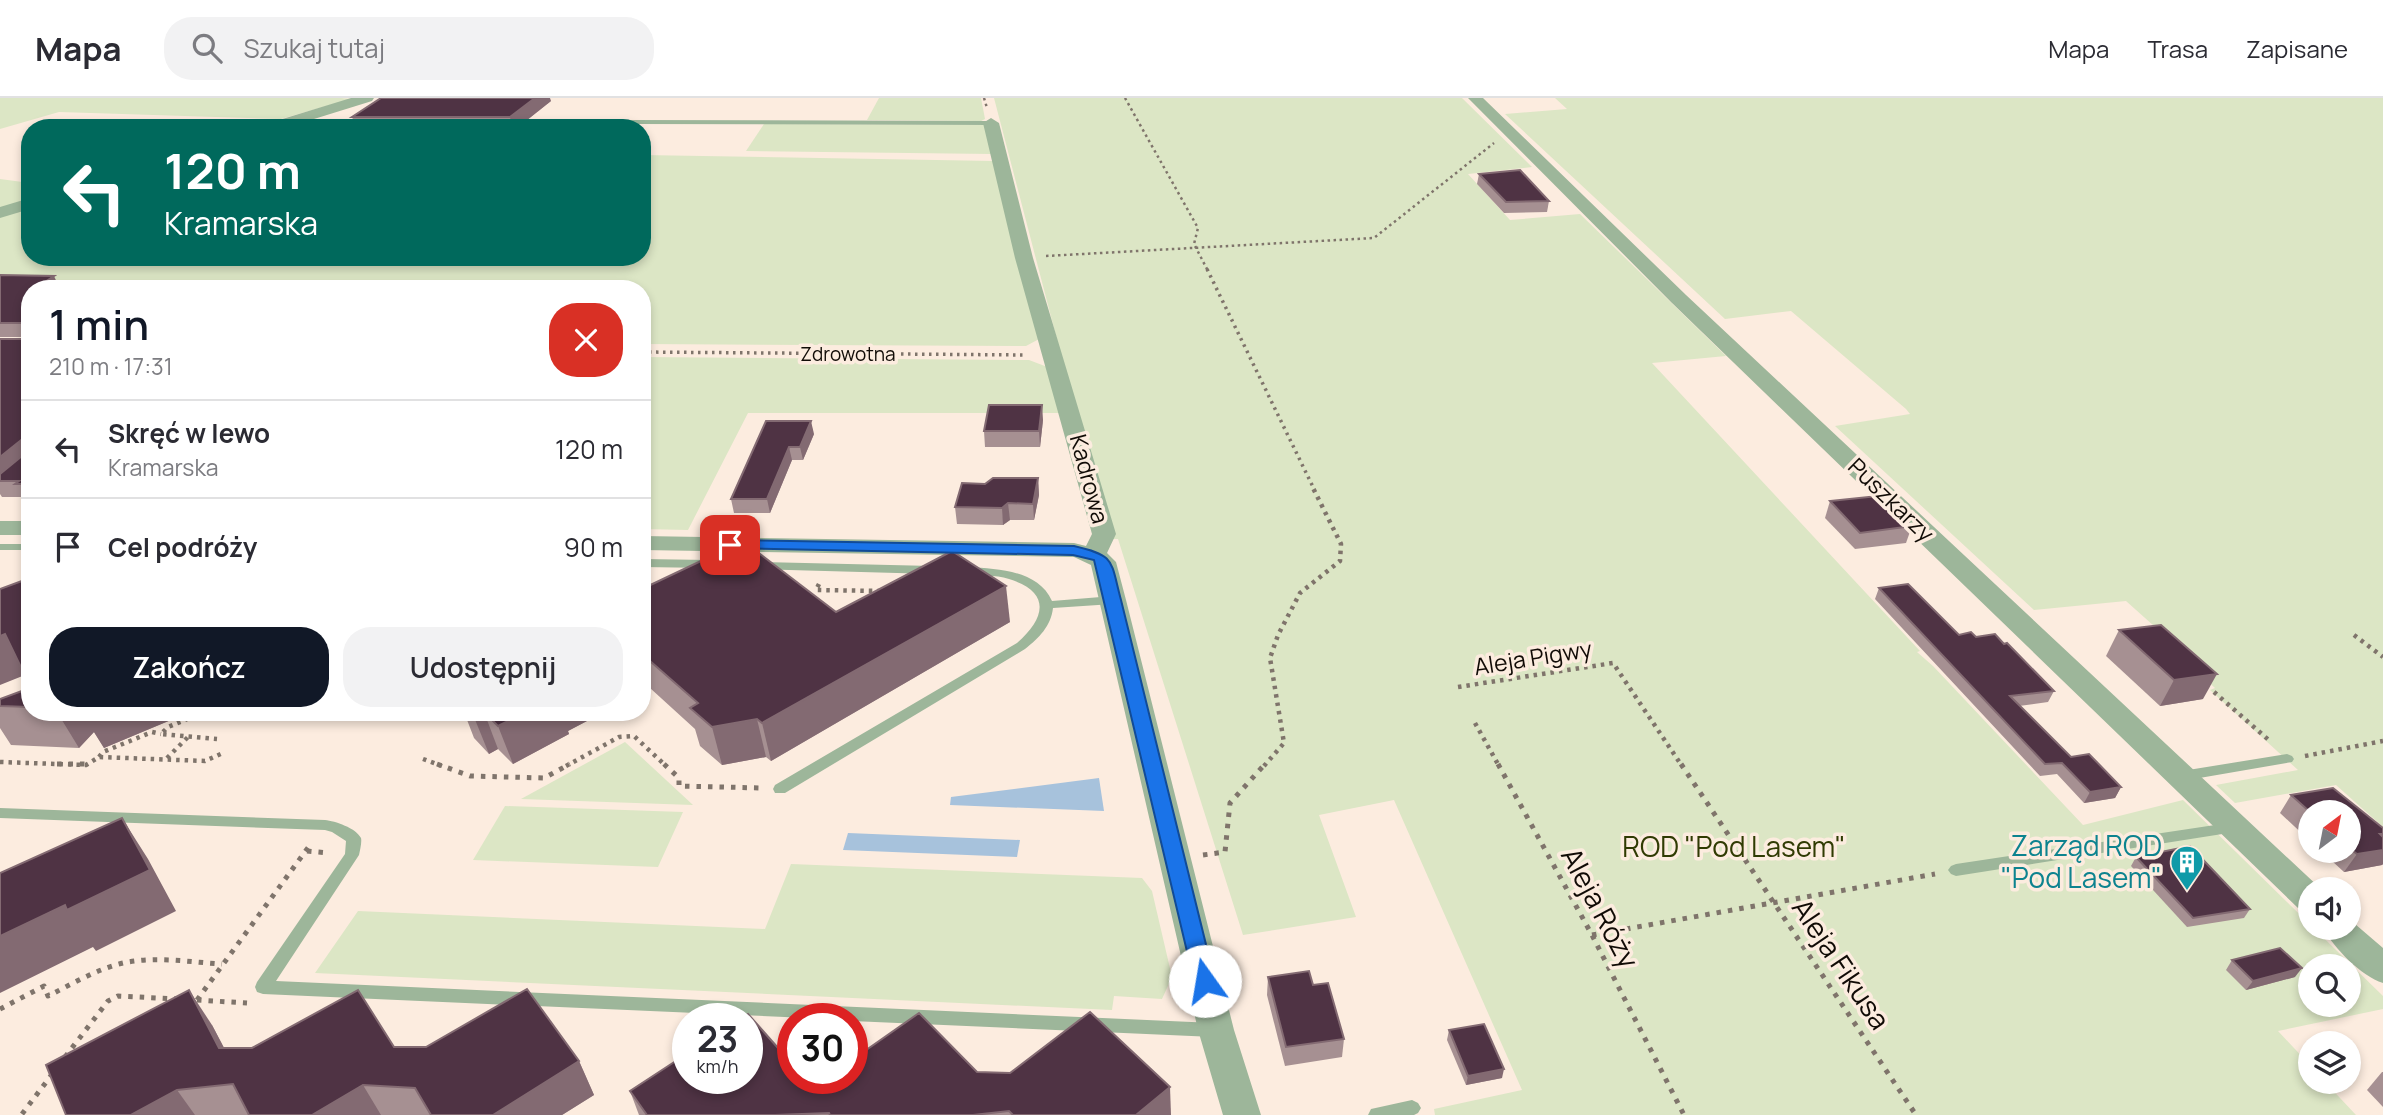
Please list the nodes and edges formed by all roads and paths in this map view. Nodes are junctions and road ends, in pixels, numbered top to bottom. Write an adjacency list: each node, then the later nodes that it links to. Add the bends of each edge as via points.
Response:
1 (367, 98): 4 (street)
2 (1125, 98): 10 (path, via 1198,228)
3 (1475, 98): 7 (street, Puszkarzy)
4 (298, 119)
5 (651, 122): 6 (lane)
6 (991, 123): 11 (street, Kadrowa)
7 (1509, 131): 10 (path, via 1374,238); 42 (street, Puszkarzy, via 1679,299)
8 (21, 206): 9 (street)
9 (0, 214)
10 (1196, 247): 11 (path); 47 (path, via 1341,544 1340,562 1300,593 1270,658 1284,743 1230,803 1225,852)
11 (1024, 258): 13 (street, Kadrowa)
12 (651, 352): 13 (path, Zdrowotna)
13 (1055, 355): 19 (street, Kadrowa, via 1104,534)
14 (0, 528): 15 (street)
15 (21, 528)
16 (651, 543): 19 (street, via 1074,550)
17 (0, 547): 18 (lane)
18 (21, 547)
19 (1094, 555): 23 (street, Kadrowa, via 1103,562)
20 (651, 563): 24 (lane, via 951,570 1012,576 1034,586)
21 (823, 575): 22 (path, via 816,590)
22 (885, 591)
23 (1113, 600): 24 (lane); 47 (street, Kadrowa)
24 (1047, 606): 43 (lane, via 1042,629 1021,646)
25 (2354, 635): 26 (path)
26 (2383, 657)
27 (1613, 663): 28 (path, Aleja Pigwy); 50 (path, Aleja Fikusa)
28 (1458, 687)
29 (2214, 692): 39 (path)
30 (182, 721): 32 (path)
31 (1475, 723): 51 (path, Aleja Róży)
32 (161, 734): 33 (path); 37 (path, via 152,732)
33 (189, 736): 34 (path); 38 (path)
34 (217, 739)
35 (2383, 741): 39 (path)
36 (223, 754): 38 (path, via 205,761)
37 (99, 757): 38 (path); 41 (path, via 86,765)
38 (166, 759)
39 (2288, 759): 42 (lane)
40 (423, 760): 43 (path, via 470,776 544,778 619,737 634,736 679,778 680,786)
41 (0, 762)
42 (2182, 776): 45 (street, Puszkarzy)
43 (780, 789)
44 (0, 813): 58 (lane, via 326,825 348,833 354,839 352,855 263,987)
45 (2235, 827): 48 (lane); 49 (street, Puszkarzy)
46 (301, 838): 53 (path, via 315,838)
47 (1176, 860): 58 (street, Kadrowa)
48 (1956, 870): 50 (path)
49 (2298, 887)
50 (1776, 904): 51 (path); 64 (path, Aleja Fikusa)
51 (1592, 935): 63 (path, Aleja Róży)
52 (2353, 940): 54 (street)
53 (222, 965): 55 (path); 57 (path, via 122,963 48,996 44,986)
54 (2383, 969)
55 (197, 1000): 56 (path); 60 (path, via 118,996 108,1001)
56 (250, 1003)
57 (0, 1009)
58 (1216, 1030): 61 (street, Kadrowa)
59 (1412, 1108): 62 (lane)
60 (22, 1114)
61 (1242, 1115)
62 (1377, 1115)
63 (1684, 1115)
64 (1916, 1115)

